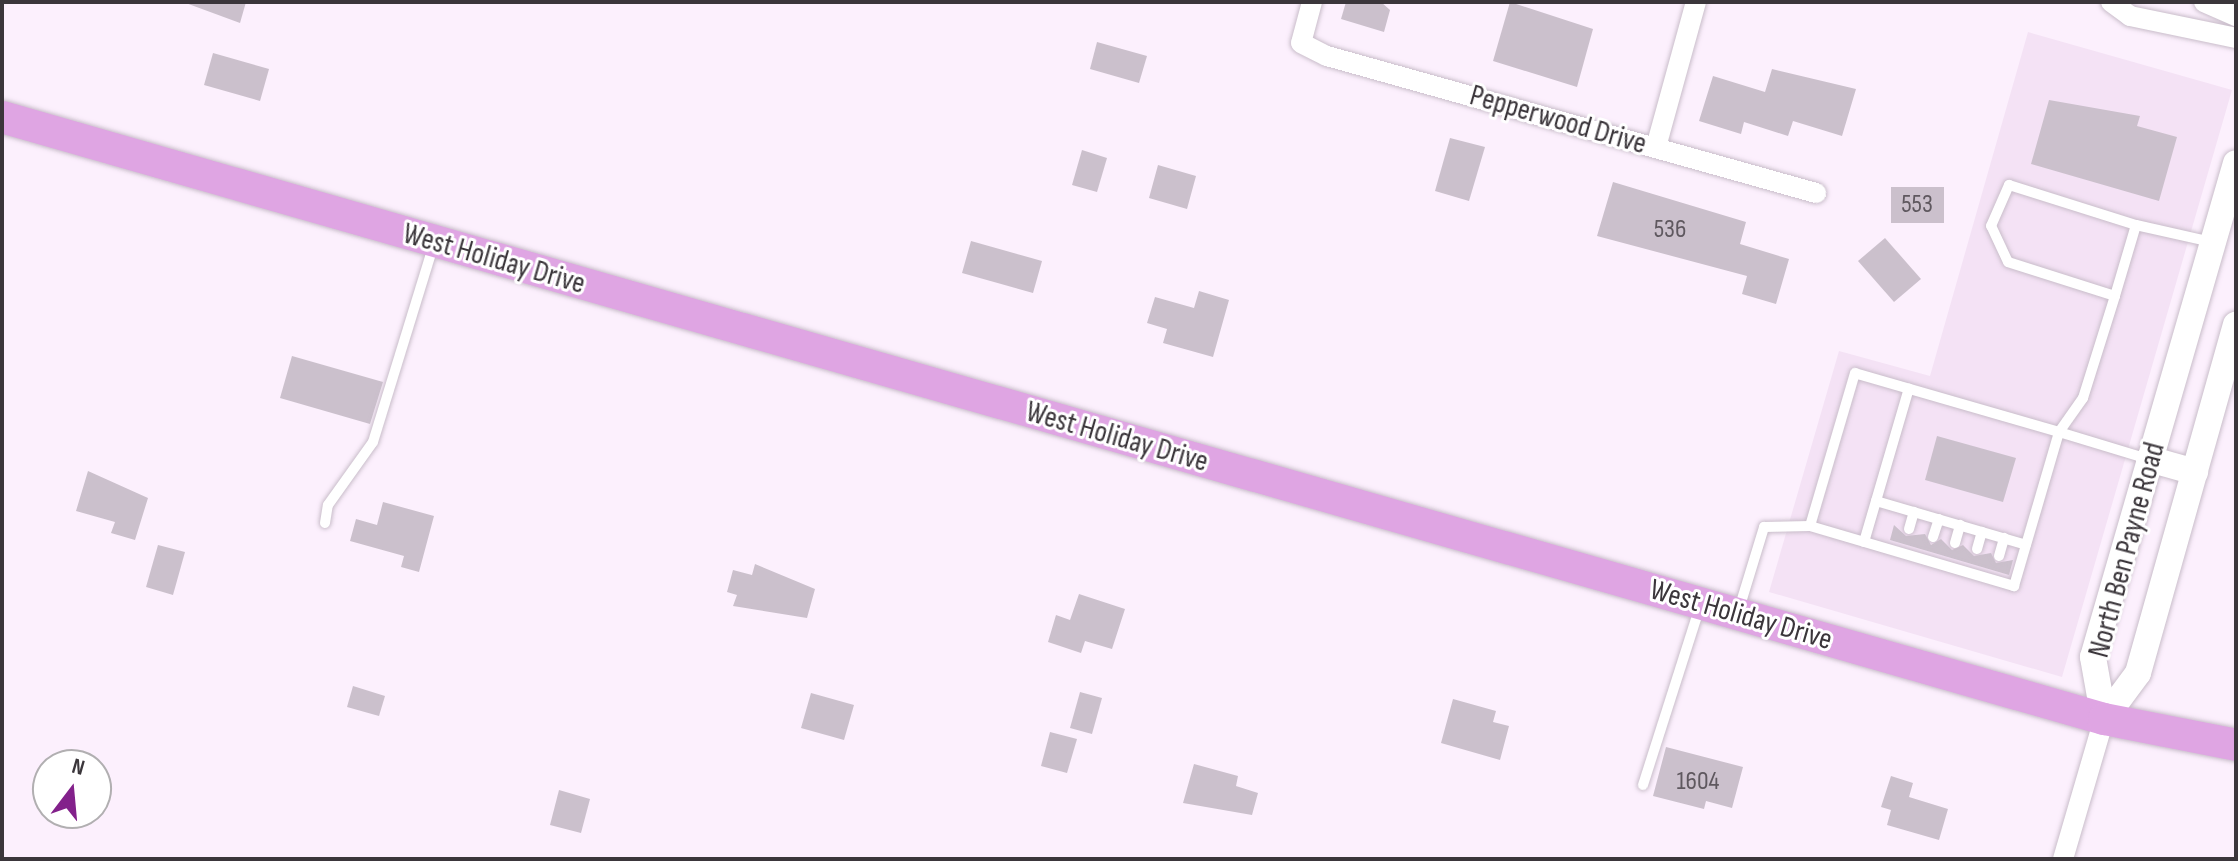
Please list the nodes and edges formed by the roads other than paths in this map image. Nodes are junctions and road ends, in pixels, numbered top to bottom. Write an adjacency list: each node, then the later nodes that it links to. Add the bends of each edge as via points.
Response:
1 (1312, 2): 8 (street, Pepperwood Drive, via 1301,43)
2 (1696, 2): 8 (street)
3 (2111, 2): 6 (street, via 2130,16)
4 (2204, 2): 5 (street)
5 (2236, 16)
6 (2236, 38)
7 (2, 117): 12 (main road, West Holiday Drive)
8 (1656, 147): 10 (street, Pepperwood Drive)
9 (2236, 163): 13 (street, North Ben Payne Road)
10 (1816, 193)
11 (2136, 225): 13 (lane); 14 (lane); 14 (lane, via 2009,185 1991,226 1995,247 2023,272)
12 (435, 242): 23 (lane, via 373,442 328,505); 35 (main road, West Holiday Drive)
13 (2213, 243): 18 (street, North Ben Payne Road)
14 (2115, 296): 17 (lane, via 2083,398)
15 (2236, 324): 19 (street, North Ben Payne Road)
16 (1909, 388): 17 (lane); 20 (lane); 25 (lane, via 1855,373)
17 (2059, 432): 18 (lane); 32 (lane)
18 (2149, 459): 19 (street); 37 (street, North Ben Payne Road, via 2093,657)
19 (2195, 472): 37 (street, North Ben Payne Road, via 2138,673)
20 (1876, 501): 21 (lane); 30 (lane)
21 (1914, 512): 22 (lane); 26 (lane)
22 (1939, 519): 24 (lane); 28 (lane)
23 (325, 523)
24 (1960, 525): 27 (lane); 31 (lane)
25 (1810, 526): 30 (lane); 36 (lane, via 1764,527)
26 (1909, 529)
27 (1982, 532): 29 (lane); 33 (lane)
28 (1933, 537)
29 (2004, 538): 32 (lane); 34 (lane)
30 (1864, 542): 32 (lane, via 1971,568 2014,586)
31 (1955, 543)
32 (2026, 545)
33 (1977, 549)
34 (1999, 556)
35 (1701, 604): 36 (main road, West Holiday Drive); 39 (lane)
36 (1737, 615): 37 (main road, West Holiday Drive)
37 (2104, 719): 38 (main road, West Holiday Drive); 40 (street)
38 (2236, 745)
39 (1643, 785)
40 (2063, 859)

